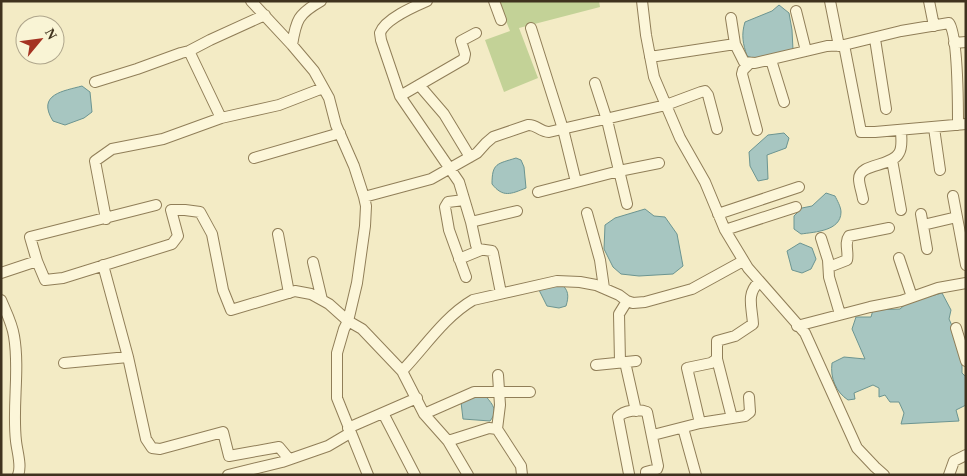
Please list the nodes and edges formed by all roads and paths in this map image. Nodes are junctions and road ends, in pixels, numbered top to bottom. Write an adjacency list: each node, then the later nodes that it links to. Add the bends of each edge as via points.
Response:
1 (251, 1): 9 (street)
2 (321, 1): 19 (street, via 299,16)
3 (427, 1): 30 (street, via 386,24 380,34)
4 (494, 1): 11 (street)
5 (642, 1): 23 (street)
6 (830, 1): 20 (street)
7 (929, 1): 12 (street)
8 (796, 11): 22 (street)
9 (265, 15): 19 (street); 21 (street)
10 (731, 18): 18 (street)
11 (501, 20)
12 (934, 26): 15 (street); 17 (street, via 950,24)
13 (531, 28): 38 (street)
14 (476, 33): 28 (street, via 461,42 464,59)
15 (875, 38): 20 (street); 33 (street)
16 (966, 42): 17 (street)
17 (954, 43): 36 (street)
18 (735, 44): 23 (street); 25 (street, via 744,62)
19 (292, 45): 29 (street)
20 (841, 45): 22 (street); 41 (street, via 860,130 863,133)
21 (190, 51): 26 (street); 34 (street)
22 (806, 52): 24 (street)
23 (650, 57): 32 (street, via 654,77)
24 (771, 60): 25 (street); 31 (street)
25 (749, 64): 40 (street, via 742,74)
26 (95, 82)
27 (594, 83): 35 (street)
28 (419, 85): 30 (street); 43 (street, via 444,114)
29 (324, 88): 34 (street, via 279,105); 42 (street)
30 (400, 96): 47 (street)
31 (784, 102)
32 (666, 105): 35 (street); 39 (street, via 705,91); 63 (street)
33 (886, 109)
34 (221, 118): 65 (street, via 163,139 112,149 96,161)
35 (607, 120): 38 (street); 49 (street)
36 (962, 125): 37 (street)
37 (934, 128): 41 (street); 48 (street)
38 (563, 129): 43 (street, via 545,132 528,125 494,137); 50 (street)
39 (717, 130)
40 (757, 130)
41 (901, 130): 45 (street, via 901,149)
42 (340, 133): 44 (street); 54 (street)
43 (470, 157): 47 (street)
44 (254, 158)
45 (892, 160): 55 (street, via 861,172); 60 (street)
46 (659, 162): 49 (street)
47 (450, 169): 54 (street, via 416,184); 56 (street, via 459,182)
48 (940, 170)
49 (619, 171): 50 (street); 57 (street)
50 (576, 182): 52 (street)
51 (800, 187): 63 (street)
52 (538, 192)
53 (953, 196): 64 (street)
54 (364, 197): 93 (street, via 365,226)
55 (863, 198)
56 (464, 200): 66 (street); 74 (street, via 448,202 445,206)
57 (627, 204)
58 (156, 205): 65 (street)
59 (796, 207): 68 (street)
60 (901, 210)
61 (517, 211): 66 (street)
62 (587, 213): 85 (street)
63 (718, 214): 68 (street)
64 (957, 217): 71 (street, via 922,220); 79 (street)
65 (106, 219): 75 (street, via 30,237)
66 (471, 222): 72 (street, via 476,245)
67 (888, 228): 80 (street, via 849,236 847,260)
68 (725, 230): 76 (street)
69 (278, 234): 86 (street)
70 (821, 238): 80 (street)
71 (927, 249)
72 (481, 250): 74 (street); 87 (street, via 493,253)
73 (899, 258): 88 (street)
74 (459, 259): 82 (street)
75 (37, 261): 78 (street, via 45,280 63,278); 81 (street)
76 (743, 261): 83 (street); 91 (street, via 692,289 645,302)
77 (313, 262): 90 (street)
78 (103, 265): 86 (street, via 172,244 178,236 171,210 200,212 212,234 223,290 231,310); 96 (street)
79 (966, 265)
80 (829, 267): 92 (street)
81 (1, 273)
82 (466, 277)
83 (759, 282): 94 (street); 97 (street, via 750,294 753,324 735,336 717,340)
84 (966, 283): 88 (street)
85 (604, 288): 87 (street, via 557,281); 91 (street)
86 (289, 293): 90 (street, via 311,294)
87 (501, 293): 103 (street, via 465,304)
88 (912, 297): 92 (street)
89 (1, 300): 123 (street, via 14,336)
90 (322, 300): 93 (street)
91 (626, 301): 100 (street, via 619,314)
92 (840, 314): 94 (street)
93 (348, 321): 103 (street, via 362,329); 116 (street, via 337,353 337,398)
94 (797, 326): 130 (street, via 805,334 857,448)
95 (956, 328): 99 (street)
96 (128, 358): 101 (street); 120 (street, via 146,439 152,448 160,449 223,432 229,456 279,447)
97 (717, 359): 112 (street); 113 (street, via 687,368)
98 (636, 361): 100 (street)
99 (966, 361)
100 (623, 362): 102 (street); 109 (street)
101 (64, 363)
102 (596, 365)
103 (402, 371): 108 (street)
104 (498, 375): 106 (street)
105 (530, 392): 106 (street)
106 (499, 393): 111 (street, via 474,392); 115 (street, via 500,413)
107 (748, 396): 112 (street, via 748,415)
108 (416, 398): 110 (street); 111 (street)
109 (636, 411): 117 (street, via 647,412); 122 (street, via 623,412 618,420)
110 (383, 413): 116 (street); 126 (street)
111 (424, 414): 118 (street)
112 (732, 418): 113 (street)
113 (700, 423): 114 (street)
114 (682, 428): 117 (street); 129 (street)
115 (496, 429): 118 (street, via 489,428); 128 (street, via 521,466)
116 (350, 430): 120 (street, via 328,446); 125 (street)
117 (653, 435): 121 (street, via 658,468)
118 (448, 441): 127 (street)
119 (966, 455): 131 (street, via 954,462)
120 (289, 459): 124 (street)
121 (646, 473): 122 (street)
122 (626, 474)
123 (18, 475)
124 (228, 475)
125 (368, 475)
126 (415, 475)
127 (468, 475)
128 (522, 475)
129 (696, 475)
130 (884, 475)
131 (949, 475)

